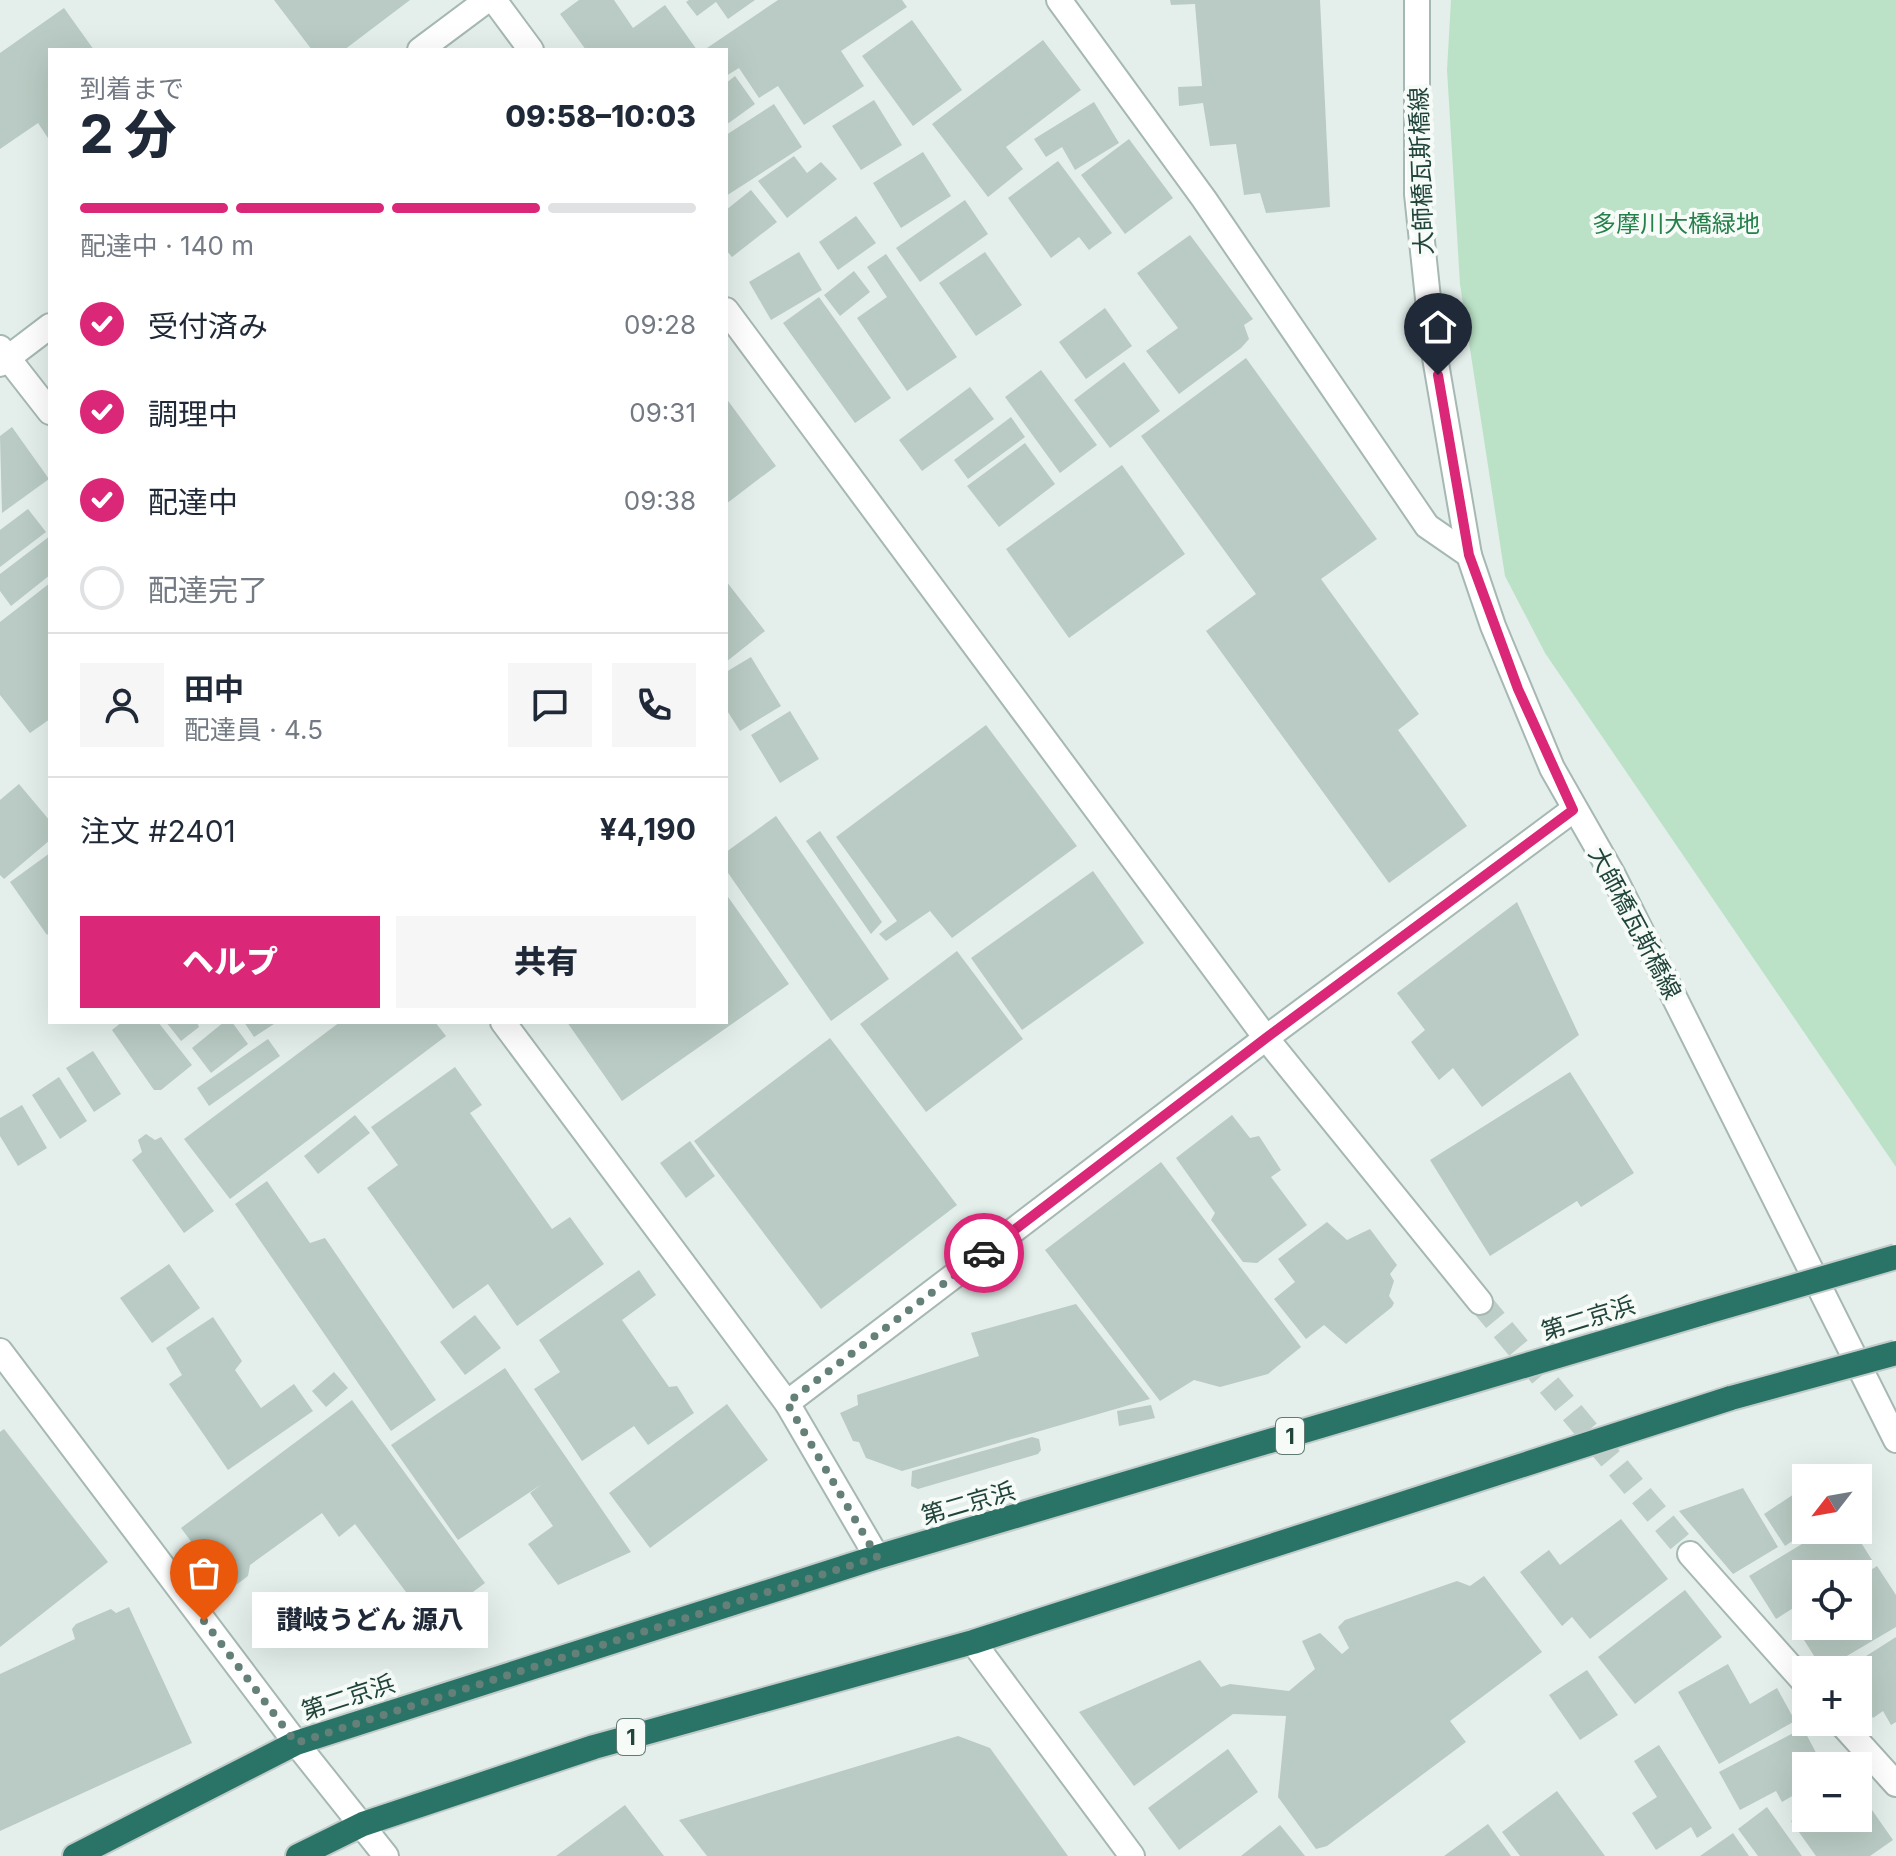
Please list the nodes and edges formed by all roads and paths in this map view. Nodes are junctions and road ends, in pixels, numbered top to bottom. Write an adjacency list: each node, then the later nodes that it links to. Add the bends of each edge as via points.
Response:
1 (487, 0): 5 (street)
2 (494, 0): 6 (street)
3 (1059, 0): 11 (street, via 1204,199 1427,526)
4 (1417, 0): 11 (street, 大師橋瓦斯橋線, via 1417,194 1433,346)
5 (423, 48)
6 (530, 48)
7 (728, 313): 14 (street)
8 (48, 327): 9 (street)
9 (3, 356): 10 (street)
10 (48, 410)
11 (1469, 555): 12 (street, 大師橋瓦斯橋線, via 1518,689)
12 (1573, 810): 14 (street); 20 (street, 大師橋瓦斯橋線, via 1613,875)
13 (504, 1024): 19 (street)
14 (1266, 1038): 16 (street); 19 (street)
15 (1896, 1257): 22 (highway, 第二京浜 / 1, bridge)
16 (1480, 1302)
17 (0, 1351): 26 (street)
18 (1896, 1353): 23 (highway, 1, bridge, via 1731,1398)
19 (787, 1403): 22 (street)
20 (1896, 1440)
21 (1690, 1554): 24 (street)
22 (877, 1557): 26 (highway, 第二京浜 / 1)
23 (973, 1642): 28 (highway, 1, via 594,1747); 32 (street)
24 (1792, 1668)
25 (1853, 1736): 27 (street)
26 (296, 1743): 28 (street); 29 (highway, 第二京浜 / 1)
27 (1896, 1784)
28 (363, 1824): 30 (highway, 1); 31 (street)
29 (75, 1856)
30 (298, 1856)
31 (386, 1856)
32 (1132, 1856)

